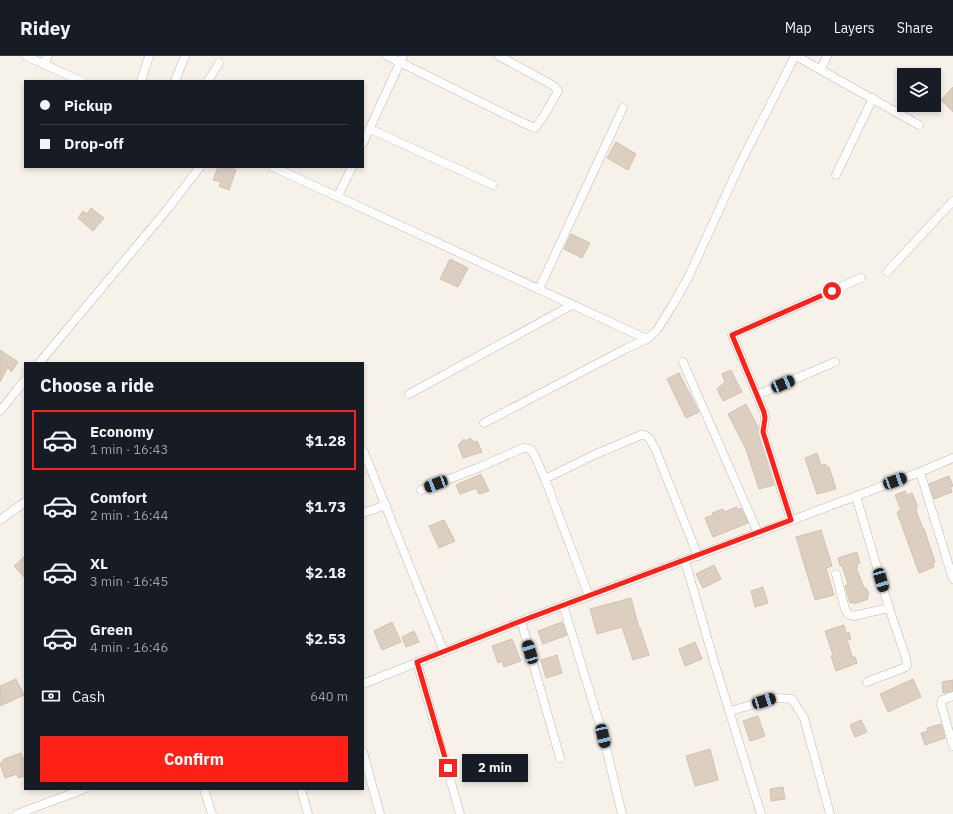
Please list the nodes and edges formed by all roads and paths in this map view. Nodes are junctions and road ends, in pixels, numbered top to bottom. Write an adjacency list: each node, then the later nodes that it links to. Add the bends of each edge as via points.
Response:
1 (26, 56): 11 (street)
2 (48, 56): 11 (street)
3 (149, 56): 14 (street)
4 (186, 56): 15 (street)
5 (387, 56): 9 (street)
6 (499, 56): 9 (street, via 554,86 558,91 535,128)
7 (796, 56): 12 (street); 33 (street, via 740,164 688,278 657,330)
8 (827, 56): 12 (street)
9 (402, 60): 20 (street)
10 (219, 63): 16 (street)
11 (44, 64): 13 (street)
12 (820, 69): 17 (street)
13 (79, 80)
14 (141, 80)
15 (174, 80)
16 (209, 80)
17 (873, 98): 19 (street); 25 (street)
18 (624, 108): 31 (street)
19 (919, 124)
20 (370, 129): 21 (street); 26 (street)
21 (364, 141)
22 (199, 168): 34 (street, via 166,212)
23 (277, 168): 27 (street)
24 (352, 168): 27 (street)
25 (836, 175)
26 (493, 185)
27 (338, 196): 31 (street)
28 (952, 204): 29 (street)
29 (887, 272)
30 (861, 278): 39 (street, via 732,335)
31 (539, 289): 32 (street)
32 (572, 305): 33 (street); 38 (street)
33 (647, 339): 41 (street)
34 (40, 362)
35 (683, 362): 53 (street)
36 (835, 362): 39 (street)
37 (24, 381): 40 (street)
38 (409, 394)
39 (757, 395): 52 (street, via 765,418 763,432)
40 (0, 411)
41 (484, 423)
42 (364, 452): 49 (street)
43 (953, 458): 44 (street)
44 (920, 472): 47 (street); 57 (street)
45 (544, 479): 46 (street, via 534,454 530,449 523,448); 54 (street, via 602,451 645,435 656,451); 58 (street)
46 (421, 490)
47 (856, 496): 52 (street); 60 (street)
48 (24, 503): 51 (street)
49 (386, 505): 50 (street); 62 (street)
50 (364, 513)
51 (0, 520)
52 (791, 520): 53 (street)
53 (758, 533): 54 (street)
54 (698, 556): 55 (street)
55 (685, 560): 58 (street); 67 (street)
56 (836, 574): 60 (street, via 848,614 852,616)
57 (953, 578)
58 (589, 596): 59 (street)
59 (563, 605): 61 (street); 80 (street, via 603,736)
60 (889, 608): 64 (street, via 908,665)
61 (521, 621): 62 (street); 70 (street)
62 (444, 652): 63 (street)
63 (417, 662): 65 (street); 79 (street)
64 (867, 682)
65 (364, 684)
66 (953, 696): 68 (street, via 942,700 941,704)
67 (730, 711): 81 (street); 82 (street, via 776,698 792,699 804,718)
68 (953, 746)
69 (364, 756): 78 (street)
70 (560, 758)
71 (82, 790): 74 (street)
72 (204, 790): 76 (street)
73 (301, 790): 77 (street)
74 (36, 810): 75 (street)
75 (17, 814)
76 (212, 814)
77 (308, 814)
78 (380, 814)
79 (460, 814)
80 (622, 814)
81 (761, 814)
82 (830, 814)

